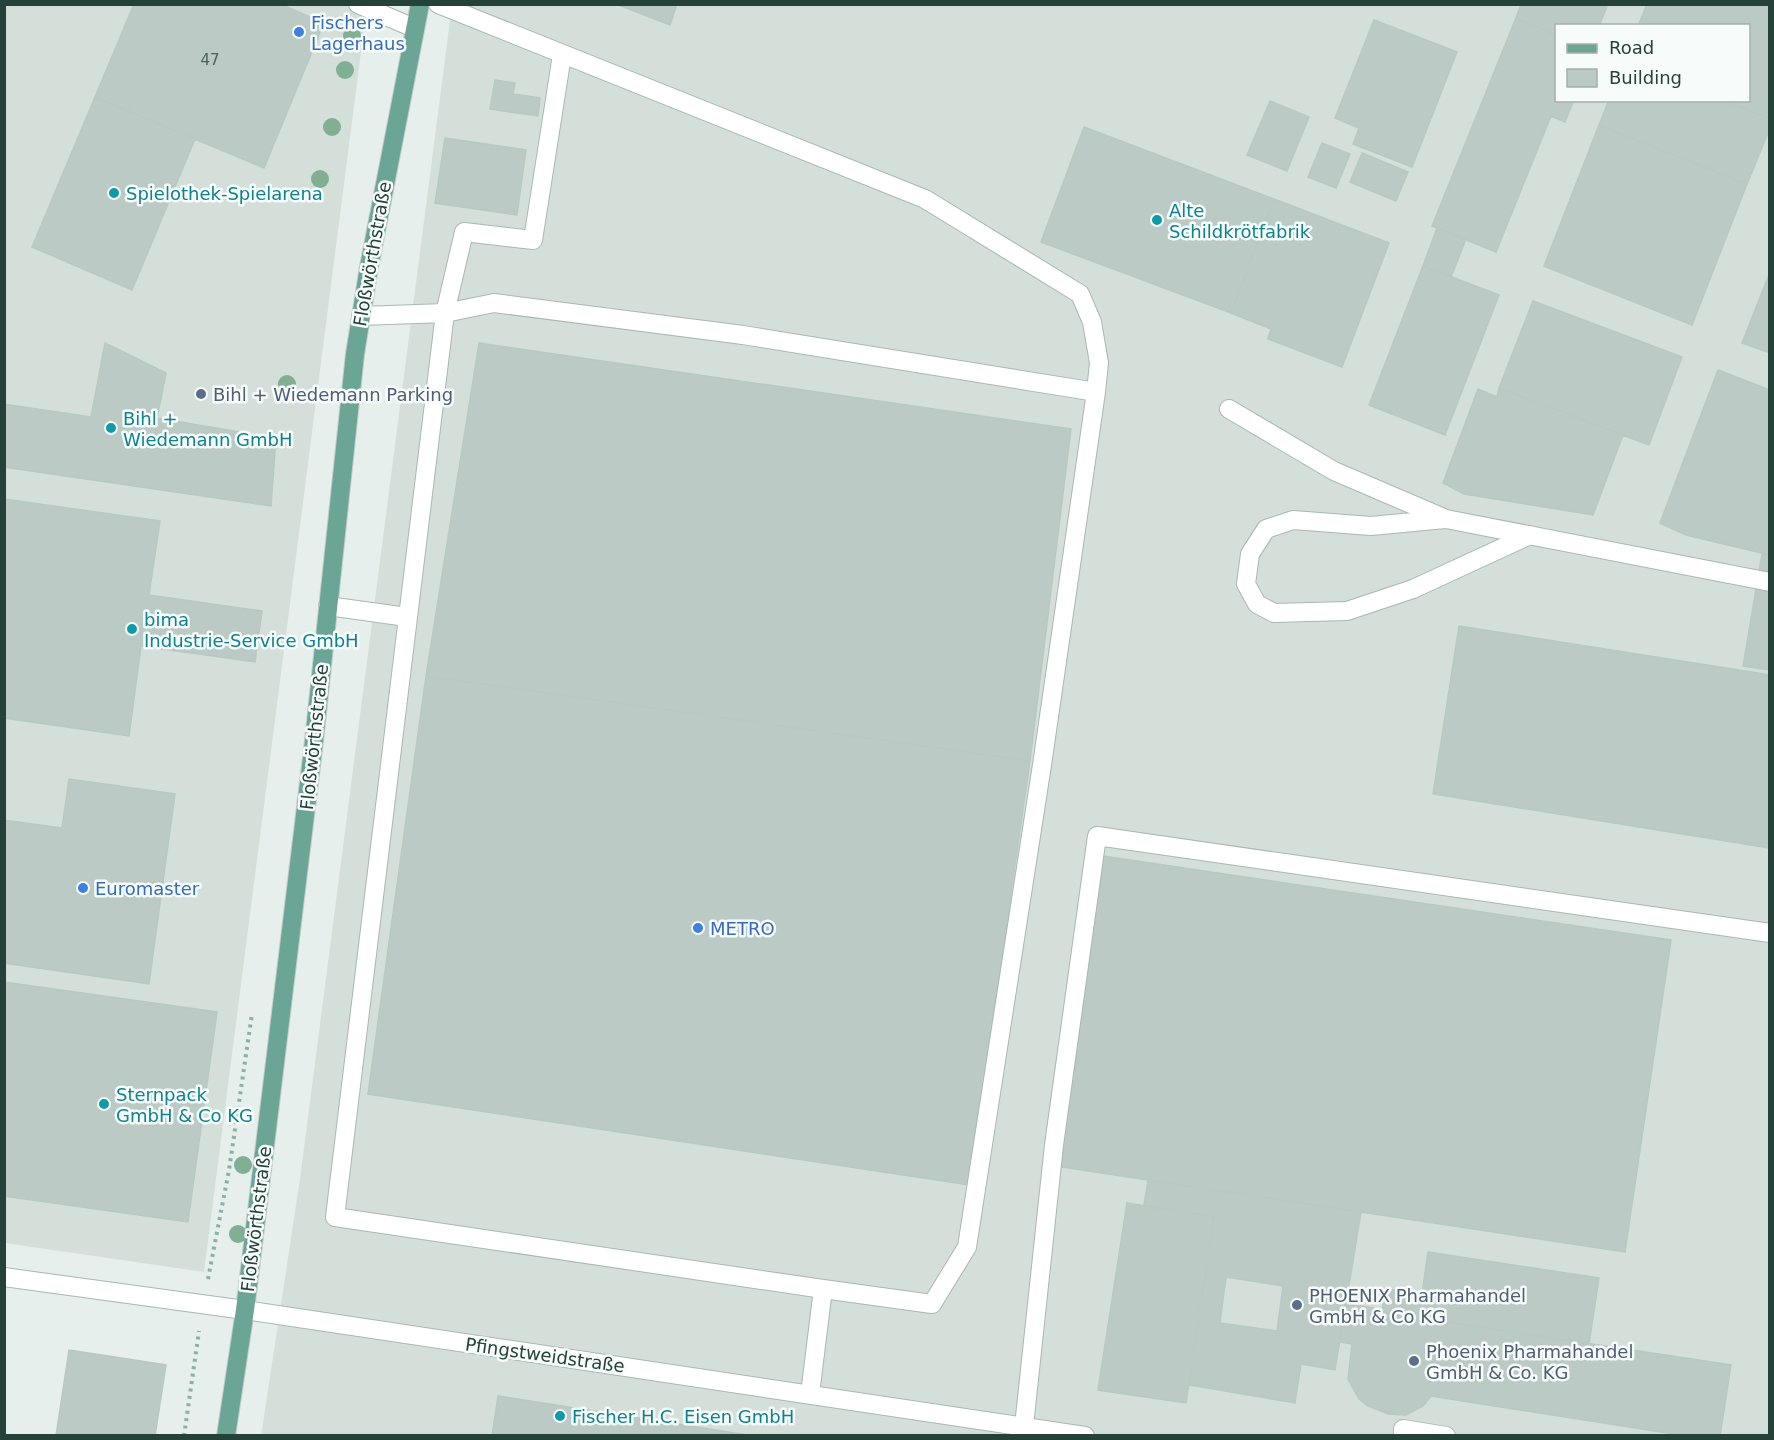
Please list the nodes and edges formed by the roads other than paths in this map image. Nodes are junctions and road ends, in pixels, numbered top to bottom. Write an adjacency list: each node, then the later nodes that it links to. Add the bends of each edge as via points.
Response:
1 (358, 4): 4 (street)
2 (420, 4): 4 (main road, Floßwörthstraße)
3 (438, 4): 5 (street)
4 (414, 28): 7 (main road, Floßwörthstraße)
5 (562, 55): 6 (street, via 533,240 464,232); 8 (street, via 925,199 1031,266 1057,277 1080,294 1092,322 1099,363)
6 (446, 313): 7 (street); 8 (street, via 494,303 743,335); 14 (street)
7 (361, 316): 13 (main road, Floßwörthstraße)
8 (1096, 392): 17 (street, via 967,1247 932,1304)
9 (1229, 410): 10 (street, via 1334,471)
10 (1446, 519): 11 (street); 11 (street, via 1371,526 1293,520 1266,529 1250,554 1246,584 1257,604 1274,613 1347,611 1413,589)
11 (1530, 535): 12 (street)
12 (1770, 582)
13 (328, 606): 14 (street); 18 (main road, Floßwörthstraße)
14 (407, 617): 17 (street, via 335,1217)
15 (1770, 933): 20 (street, via 1097,837 1054,1145)
16 (4, 1278): 18 (street, Pfingstweidstraße)
17 (823, 1289): 19 (street)
18 (245, 1310): 19 (street, Pfingstweidstraße); 21 (main road, Floßwörthstraße)
19 (810, 1394): 20 (street, Pfingstweidstraße)
20 (1024, 1426): 22 (street, Pfingstweidstraße)
21 (226, 1436)
22 (1085, 1436)
23 (1402, 1436): 24 (street, via 1403,1429)
24 (1446, 1436)

